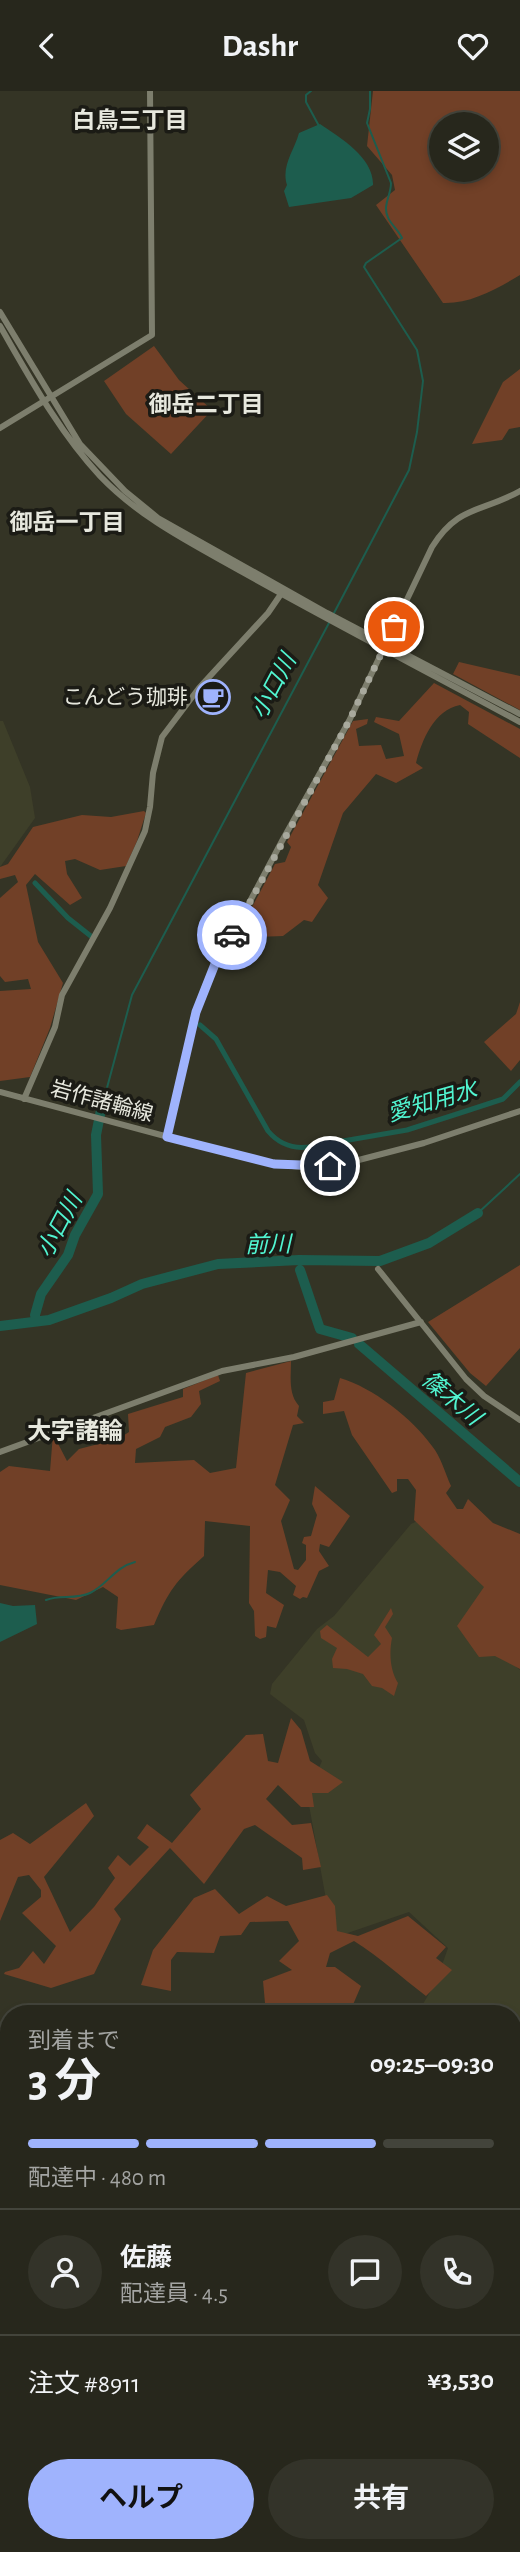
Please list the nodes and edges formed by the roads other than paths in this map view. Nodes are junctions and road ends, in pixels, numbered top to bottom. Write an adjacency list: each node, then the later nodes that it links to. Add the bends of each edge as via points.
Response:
1 (150, 91): 4 (street, via 153,333 147,341)
2 (0, 312): 4 (street)
3 (0, 326): 4 (street)
4 (47, 399): 5 (street); 7 (street, via 74,445 128,502 154,523); 8 (street, via 91,456 158,518)
5 (0, 428)
6 (520, 491): 9 (street, via 461,515 443,530)
7 (281, 594): 8 (street); 13 (street, via 162,737 145,831 110,908 62,995 55,1027)
8 (325, 615): 9 (street)
9 (384, 647): 10 (street); 11 (street); 15 (street, via 349,721 205,986)
10 (520, 714)
11 (520, 722)
12 (0, 1092): 13 (street, 岩作諸輪線)
13 (24, 1099): 15 (street, 岩作諸輪線)
14 (520, 1111): 15 (street, 岩作諸輪線, via 424,1143 330,1166 274,1164)
15 (167, 1137)
16 (378, 1269): 17 (street)
17 (421, 1322): 18 (street, via 484,1396); 19 (street, via 294,1357 222,1371)
18 (520, 1420)
19 (0, 1452)

